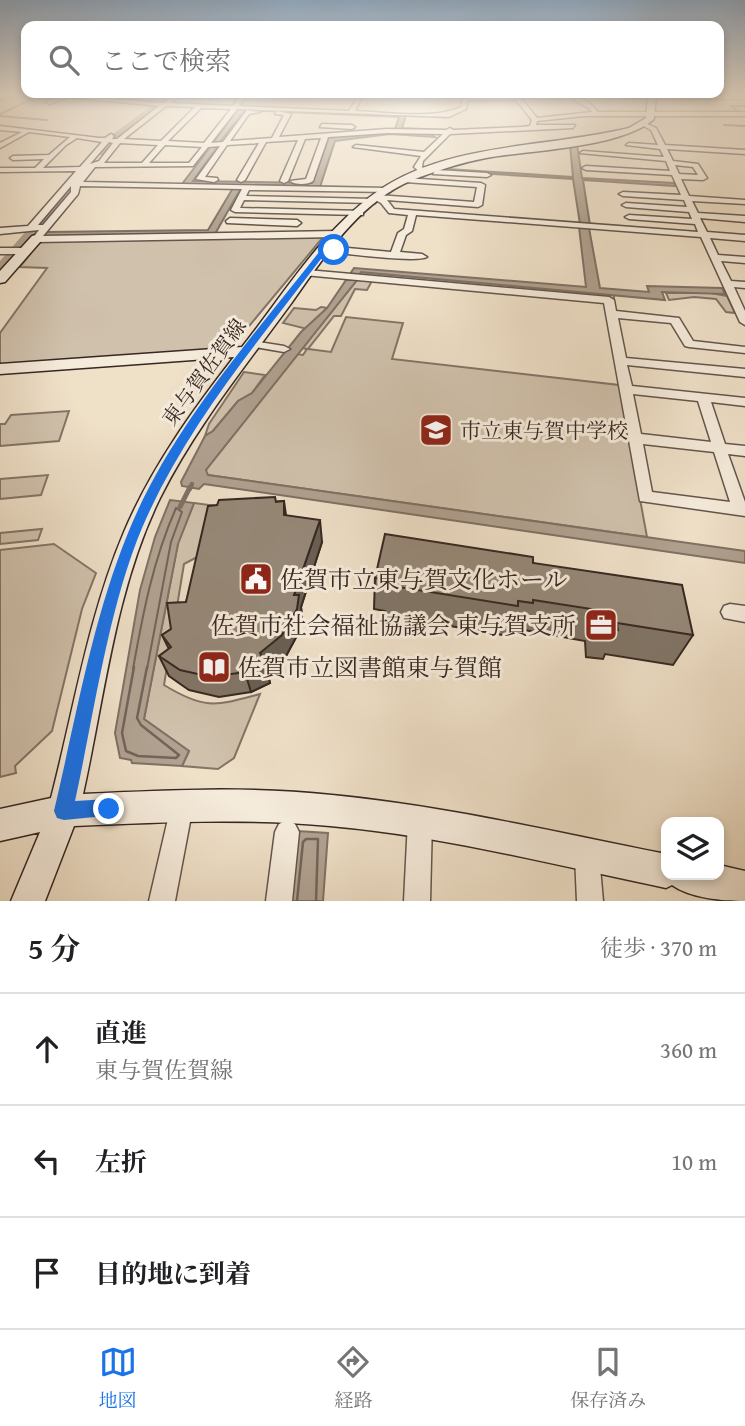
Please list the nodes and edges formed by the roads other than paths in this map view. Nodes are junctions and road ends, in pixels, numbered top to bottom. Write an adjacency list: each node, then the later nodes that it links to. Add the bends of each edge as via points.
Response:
1 (17, 137): 22 (street)
2 (68, 137): 12 (street)
3 (116, 137): 14 (street)
4 (169, 137): 18 (street)
5 (212, 137): 20 (street)
6 (229, 137): 19 (street)
7 (276, 137): 15 (street)
8 (321, 137): 13 (street); 42 (street, via 309,181)
9 (443, 137): 23 (street)
10 (602, 137): 34 (main road, 東与賀佐賀線)
11 (658, 137): 25 (street)
12 (74, 138): 14 (street); 28 (street)
13 (302, 139): 15 (street); 42 (street)
14 (112, 140): 18 (street); 32 (street); 36 (street)
15 (274, 141): 17 (street)
16 (374, 141): 23 (street)
17 (263, 142): 19 (street); 44 (street)
18 (163, 143): 20 (street); 33 (street)
19 (224, 144): 20 (street); 44 (street, via 200,179)
20 (206, 145): 33 (street, via 191,165)
21 (629, 145): 25 (street)
22 (0, 146)
23 (435, 146): 34 (street)
24 (356, 147): 34 (street)
25 (662, 147): 26 (street); 31 (street)
26 (745, 152)
27 (583, 153): 31 (street)
28 (50, 157): 29 (street); 38 (street)
29 (13, 158)
30 (703, 159): 31 (street)
31 (668, 160): 40 (street); 40 (street, via 696,165 703,178)
32 (95, 165): 33 (street); 43 (street)
33 (145, 165)
34 (425, 166): 39 (street); 41 (main road, 東与賀佐賀線)
35 (586, 168): 40 (street)
36 (80, 169): 38 (street); 43 (street)
37 (0, 170): 38 (street)
38 (37, 170)
39 (486, 175)
40 (675, 175): 47 (street)
41 (405, 180): 48 (main road, 東与賀佐賀線); 48 (street, via 481,185 478,205)
42 (284, 181): 44 (street)
43 (72, 184): 44 (street); 56 (street); 56 (street, via 75,192)
44 (244, 184): 46 (street); 48 (street)
45 (623, 194): 47 (street)
46 (242, 198): 48 (street); 48 (street, via 235,210)
47 (687, 198): 49 (street); 52 (street)
48 (373, 200): 51 (street, via 384,201 392,211); 61 (main road, 東与賀佐賀線)
49 (745, 202)
50 (626, 205): 52 (street)
51 (413, 213): 58 (street); 63 (street)
52 (695, 216): 53 (street); 54 (street); 58 (street)
53 (629, 217)
54 (745, 219)
55 (297, 223): 59 (street, via 232,217)
56 (38, 230): 57 (street); 59 (street); 62 (main road)
57 (0, 231)
58 (704, 235): 60 (street); 65 (street)
59 (223, 236): 61 (street)
60 (745, 238)
61 (331, 242): 63 (street); 67 (main road, 東与賀佐賀線)
62 (14, 251): 68 (main road)
63 (394, 255): 64 (street)
64 (422, 257)
65 (715, 258): 66 (street); 69 (street)
66 (745, 260)
67 (307, 273): 71 (street, via 604,299); 73 (main road, 東与賀佐賀線)
68 (1, 278)
69 (727, 284): 70 (street); 72 (street)
70 (745, 285)
71 (613, 314): 75 (street, via 675,320 686,343); 76 (street)
72 (745, 322)
73 (250, 347): 74 (street); 77 (main road); 87 (main road, 東与賀佐賀線, via 184,435 135,531 114,589)
74 (284, 349)
75 (745, 349)
76 (621, 360): 78 (street); 79 (street)
77 (0, 369)
78 (745, 373)
79 (626, 389): 80 (street); 82 (street)
80 (703, 398): 81 (street); 83 (street)
81 (745, 402)
82 (634, 438): 83 (street); 85 (street, via 645,497)
83 (719, 448): 84 (street); 85 (street)
84 (745, 451)
85 (742, 510)
86 (183, 805): 87 (main road); 88 (main road, via 329,810); 96 (street)
87 (64, 811): 89 (main road); 95 (main road, 東与賀佐賀線)
88 (420, 821): 91 (main road); 98 (street)
89 (0, 825)
90 (287, 832): 97 (street)
91 (587, 856): 92 (main road); 99 (street)
92 (661, 870)
93 (708, 880): 94 (main road)
94 (745, 888)
95 (28, 901)
96 (162, 901)
97 (279, 901)
98 (417, 901)
99 (590, 901)

